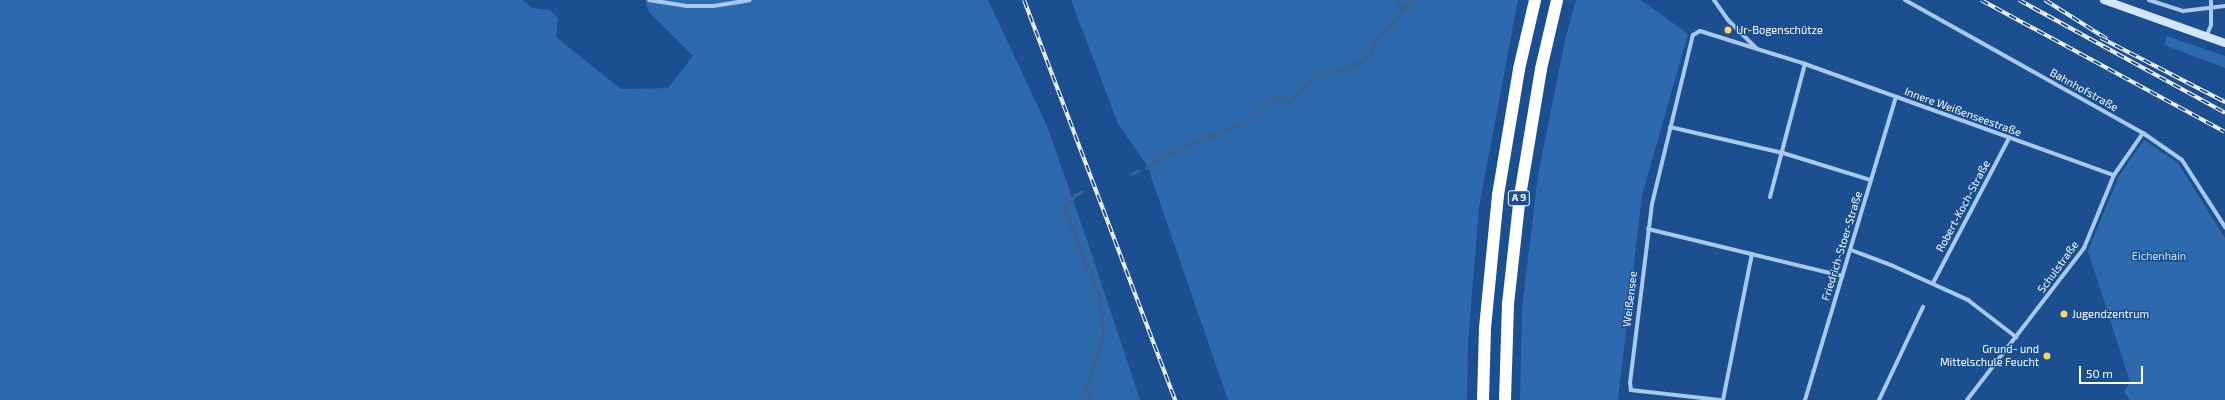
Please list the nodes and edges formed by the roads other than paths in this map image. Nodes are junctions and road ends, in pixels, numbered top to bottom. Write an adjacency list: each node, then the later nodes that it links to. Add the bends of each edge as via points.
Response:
1 (649, 0): 2 (street, via 680,5 713,6)
2 (750, 0)
3 (1535, 0): 32 (highway, A 9, via 1519,69 1498,195 1486,328)
4 (1557, 0): 33 (highway, A 9, via 1541,69 1520,196 1508,304)
5 (1714, 0): 14 (street, via 1728,20)
6 (1905, 0): 18 (street, Bahnhofstraße)
7 (2104, 0): 12 (main road)
8 (2149, 0): 11 (street, via 2183,11)
9 (2211, 0): 11 (street)
10 (2225, 6): 11 (street)
11 (2211, 8): 12 (street)
12 (2206, 37): 13 (main road)
13 (2225, 43)
14 (1756, 48): 15 (street, Innere Weißenseestraße); 17 (street, Innere Weißenseestraße, via 1700,31 1693,35)
15 (1806, 64): 16 (street, Innere Weißenseestraße); 20 (street)
16 (1896, 97): 19 (street, Innere Weißenseestraße); 22 (street, Friedrich-Stoer-Straße)
17 (1670, 127): 20 (street); 25 (street, Innere Weißenseestraße)
18 (2143, 133): 21 (street, Schulstraße); 24 (street, Bahnhofstraße, via 2182,160)
19 (2009, 138): 21 (street, Innere Weißenseestraße); 29 (street, Robert-Koch-Straße)
20 (1783, 153): 22 (street); 23 (street)
21 (2114, 175): 31 (street, Schulstraße, via 2084,248)
22 (1871, 180): 26 (street, Friedrich-Stoer-Straße)
23 (1770, 197)
24 (2225, 227)
25 (1648, 229): 27 (street); 34 (street, Weißensee, via 1631,390)
26 (1851, 250): 28 (street, Friedrich-Stoer-Straße); 29 (street)
27 (1752, 254): 28 (street); 34 (street, Weißensee)
28 (1842, 276): 35 (street, Friedrich-Stoer-Straße)
29 (1933, 283): 31 (street, via 1968,300)
30 (1923, 307): 36 (street)
31 (2016, 337): 37 (street, Schulstraße)
32 (1483, 400)
33 (1505, 400)
34 (1721, 400)
35 (1805, 400)
36 (1879, 400)
37 (1967, 400)

